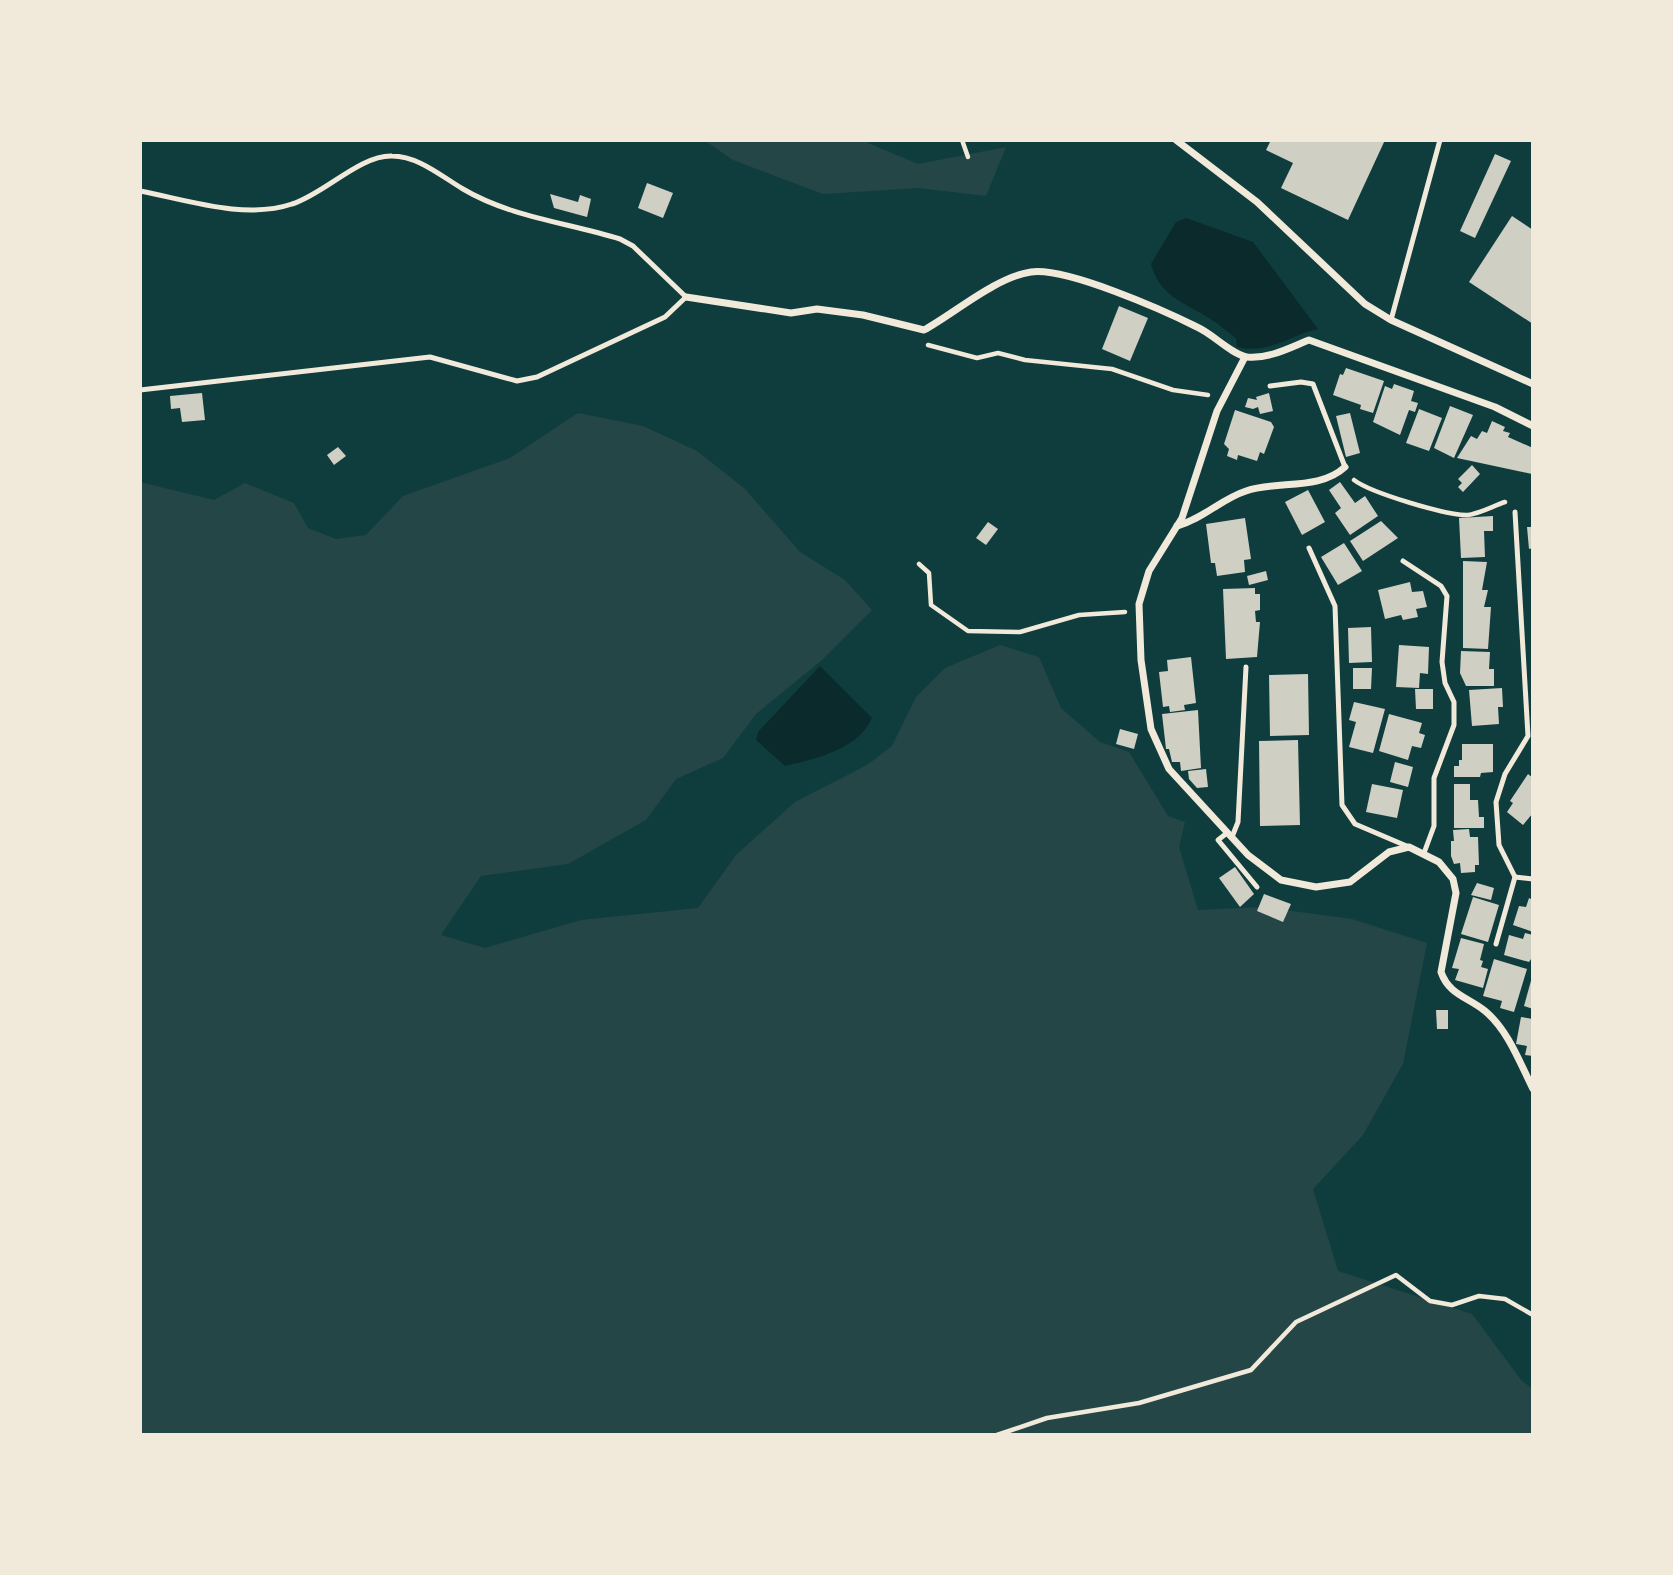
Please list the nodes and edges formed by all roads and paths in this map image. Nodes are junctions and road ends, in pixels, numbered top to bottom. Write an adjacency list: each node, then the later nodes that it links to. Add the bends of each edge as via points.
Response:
1 (962, 140): 4 (path)
2 (1177, 140): 7 (street, via 1257,202 1365,304)
3 (1440, 140): 7 (lane)
4 (968, 157)
5 (140, 191): 6 (lane, via 262,210 293,204 373,158 393,155 430,167 466,191 512,210 620,239)
6 (686, 297): 8 (street, via 791,313 817,309 863,315); 12 (lane, via 665,317 537,377 517,381 429,357)
7 (1391, 320): 10 (street)
8 (924, 331): 9 (street, via 1010,279 1049,271 1071,275 1198,327); 13 (path, via 920,341 924,345 963,356 985,358 998,353 1112,369 1173,390)
9 (1245, 357): 13 (street); 14 (street, via 1269,356 1309,340 1495,407)
10 (1533, 384)
11 (1270, 386): 15 (lane, via 1313,384)
12 (140, 390)
13 (1223, 399): 18 (street)
14 (1533, 426)
15 (1344, 468): 16 (path, via 1357,483 1381,495 1458,514); 18 (street, via 1321,481 1243,491 1204,516)
16 (1516, 501)
17 (1515, 512): 27 (lane, via 1528,736 1505,775 1496,802 1499,845)
18 (1177, 526): 22 (street, via 1149,571)
19 (1309, 548): 25 (lane, via 1335,606 1342,805 1355,824)
20 (1402, 561): 26 (lane, via 1441,586 1447,596 1442,662 1454,702 1454,725 1434,778 1434,826)
21 (919, 564): 22 (path, via 929,573 931,605 968,631 1020,632 1079,615)
22 (1139, 611): 24 (street, via 1151,729 1169,769)
23 (1246, 667): 24 (lane, via 1238,822)
24 (1230, 835): 25 (street, via 1281,880 1316,887 1350,883 1389,852); 29 (lane, via 1218,840)
25 (1409, 847): 26 (street)
26 (1424, 853): 31 (street, via 1453,878 1456,893 1441,972 1445,984 1485,1011 1510,1042)
27 (1515, 877): 28 (lane); 30 (lane)
28 (1533, 879)
29 (1257, 887)
30 (1496, 944)
31 (1533, 1089)
32 (1533, 1315): 33 (path, via 1505,1299 1479,1296 1452,1305 1430,1301 1396,1275 1296,1322 1251,1370 1139,1403 1047,1418)
33 (997, 1435)

